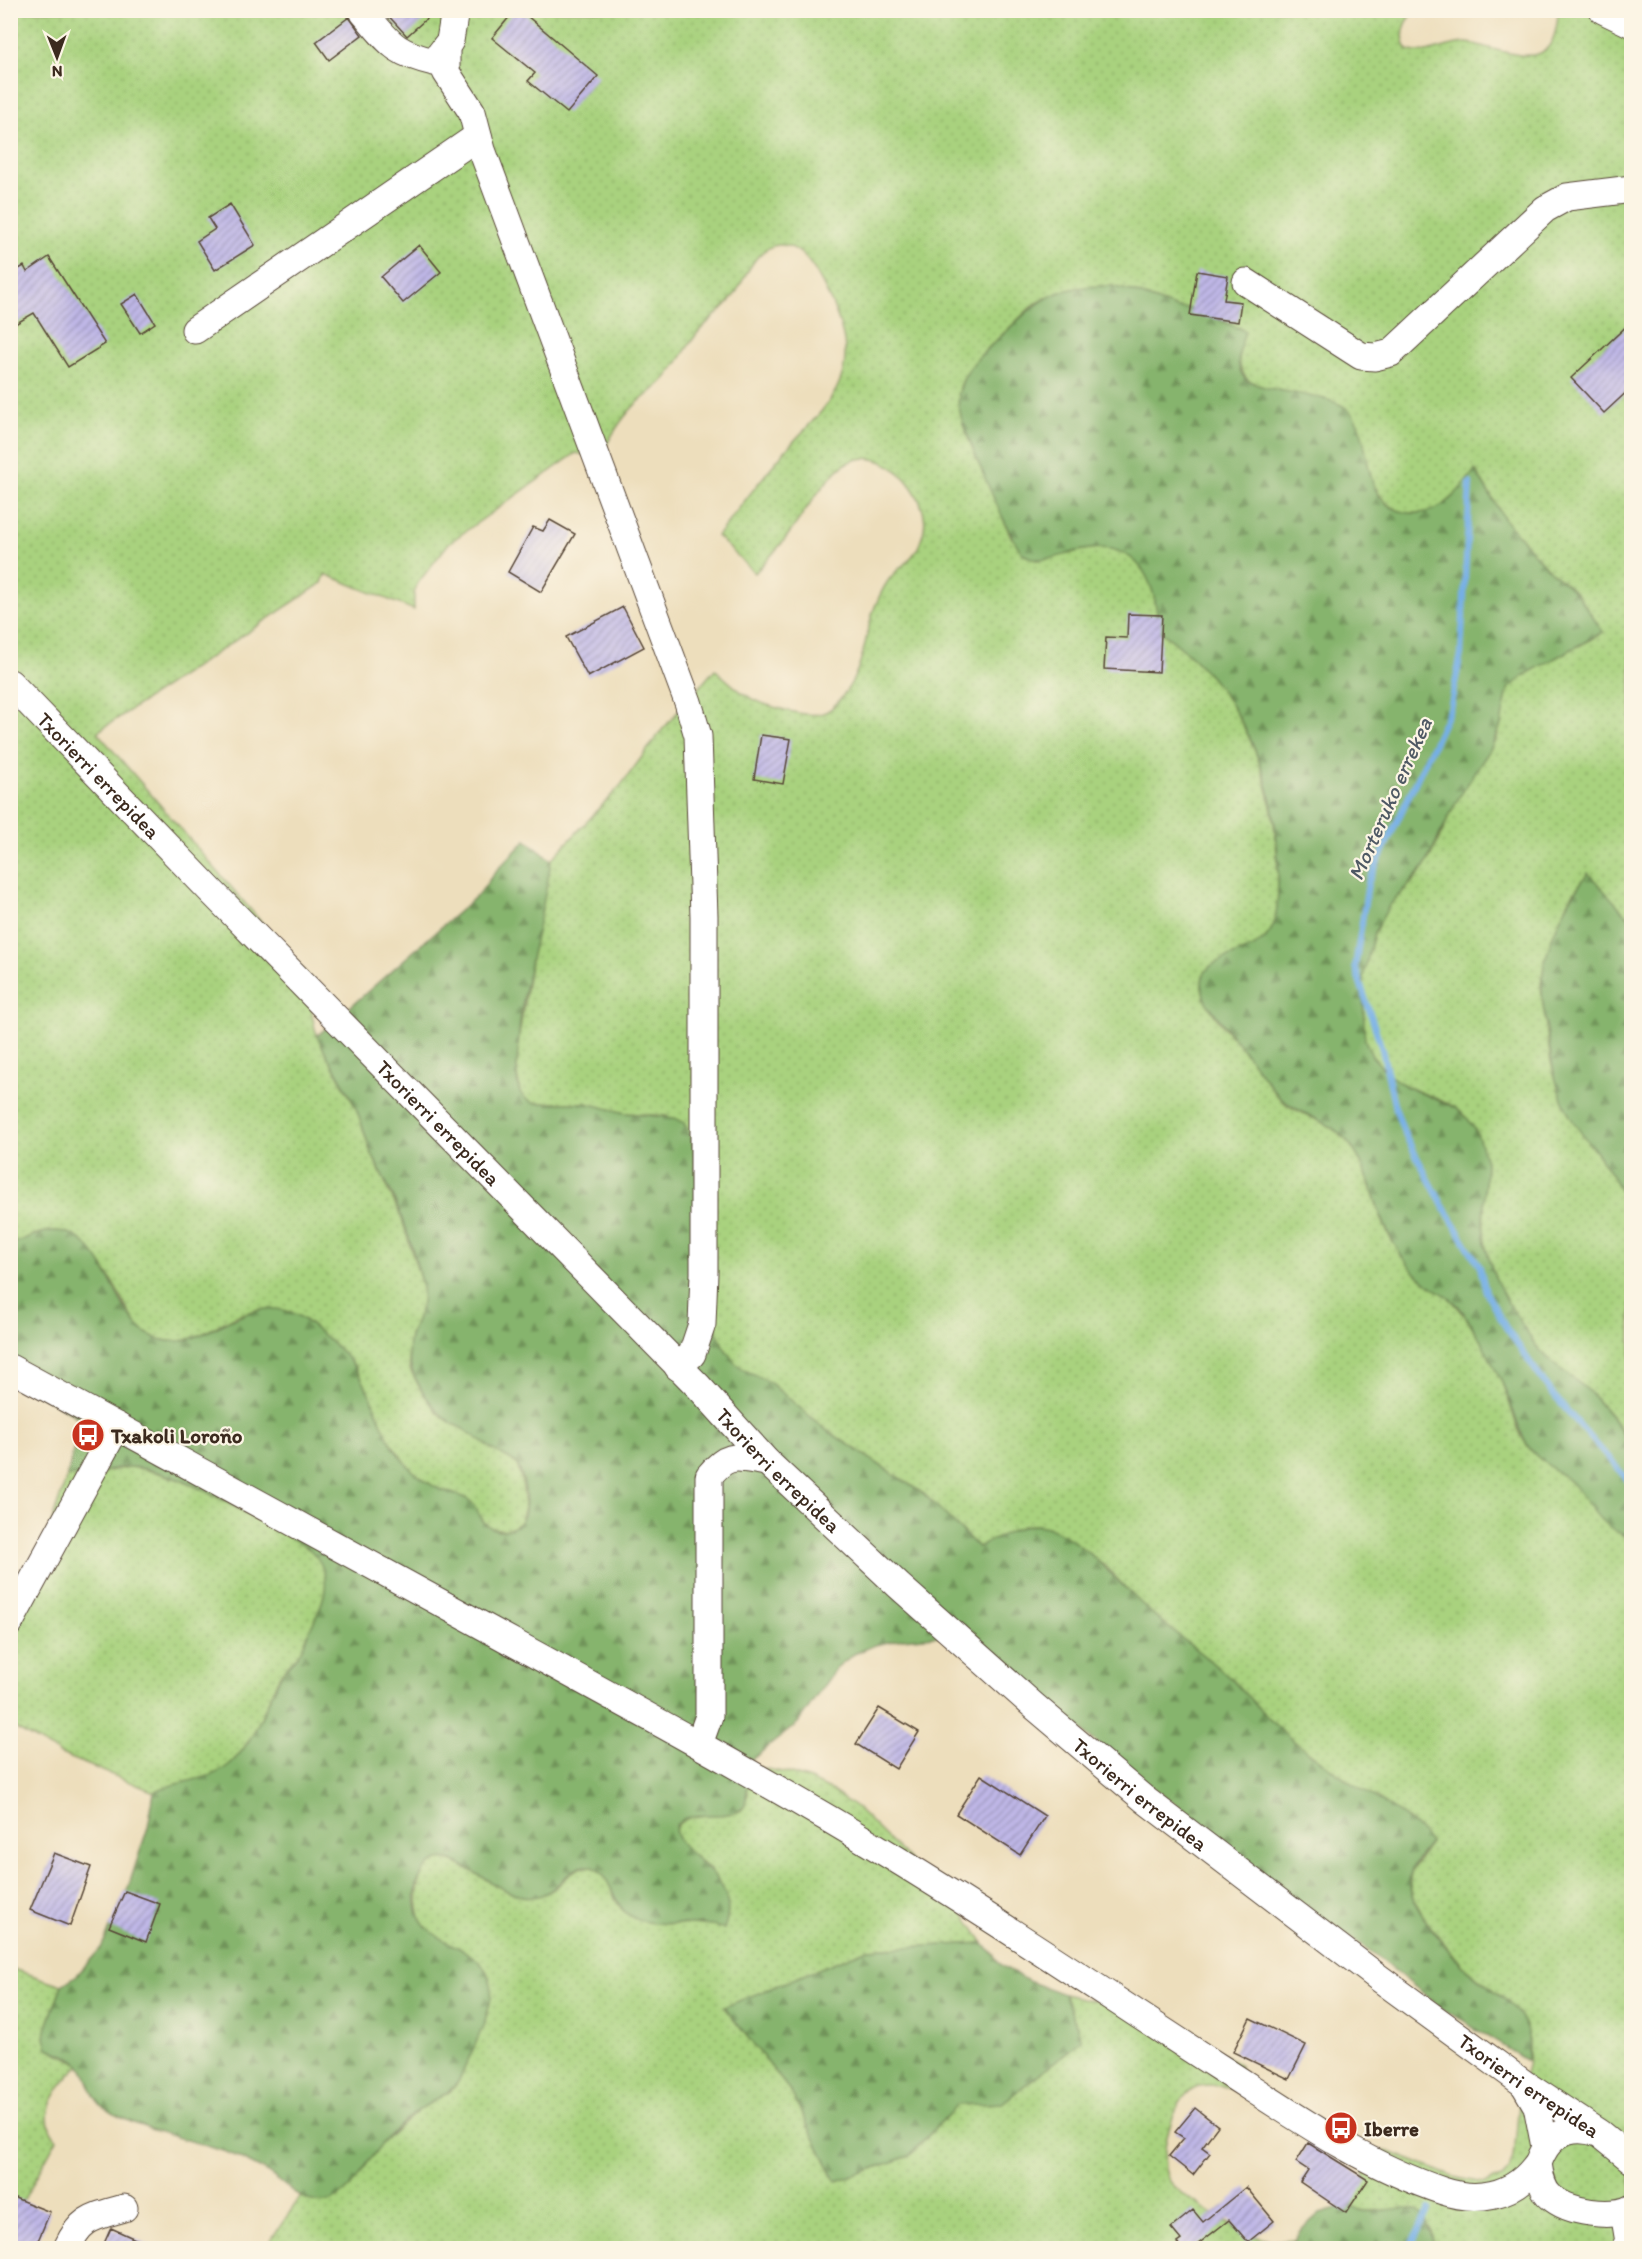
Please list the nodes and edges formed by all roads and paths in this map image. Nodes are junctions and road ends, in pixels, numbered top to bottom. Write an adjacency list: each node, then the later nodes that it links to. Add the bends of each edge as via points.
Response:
1 (455, 10): 5 (street)
2 (1603, 10): 4 (street)
3 (364, 13): 5 (street, via 393,46 412,57 434,62)
4 (1632, 24)
5 (446, 46): 6 (street, via 446,72 472,112)
6 (478, 136): 9 (street); 11 (street, via 698,736 704,916 704,1273 702,1324 692,1354)
7 (1632, 189): 8 (street, via 1567,197 1545,209 1391,353 1375,357 1361,356)
8 (1246, 282)
9 (195, 330)
10 (10, 683): 11 (street, Txorierri errepidea)
11 (678, 1367): 14 (street, Txorierri errepidea)
12 (10, 1368): 13 (street)
13 (117, 1426): 15 (street); 16 (street)
14 (766, 1462): 16 (street, via 735,1457 720,1462 709,1476 709,1716); 17 (street, Txorierri errepidea, via 899,1586 1144,1799)
15 (10, 1622)
16 (699, 1744): 19 (street, via 892,1857 1300,2119 1376,2163 1440,2190 1479,2197 1494,2195 1521,2182)
17 (1523, 2083): 18 (street, Txorierri errepidea); 19 (street, via 1537,2106)
18 (1599, 2133): 19 (street, via 1570,2130 1557,2136); 20 (street, Txorierri errepidea)
19 (1542, 2155): 22 (street, via 1542,2186 1550,2197 1565,2206 1599,2213)
20 (1632, 2160)
21 (124, 2208): 24 (street, via 89,2218 74,2232)
22 (1629, 2209): 23 (street)
23 (1628, 2243)
24 (67, 2248)

